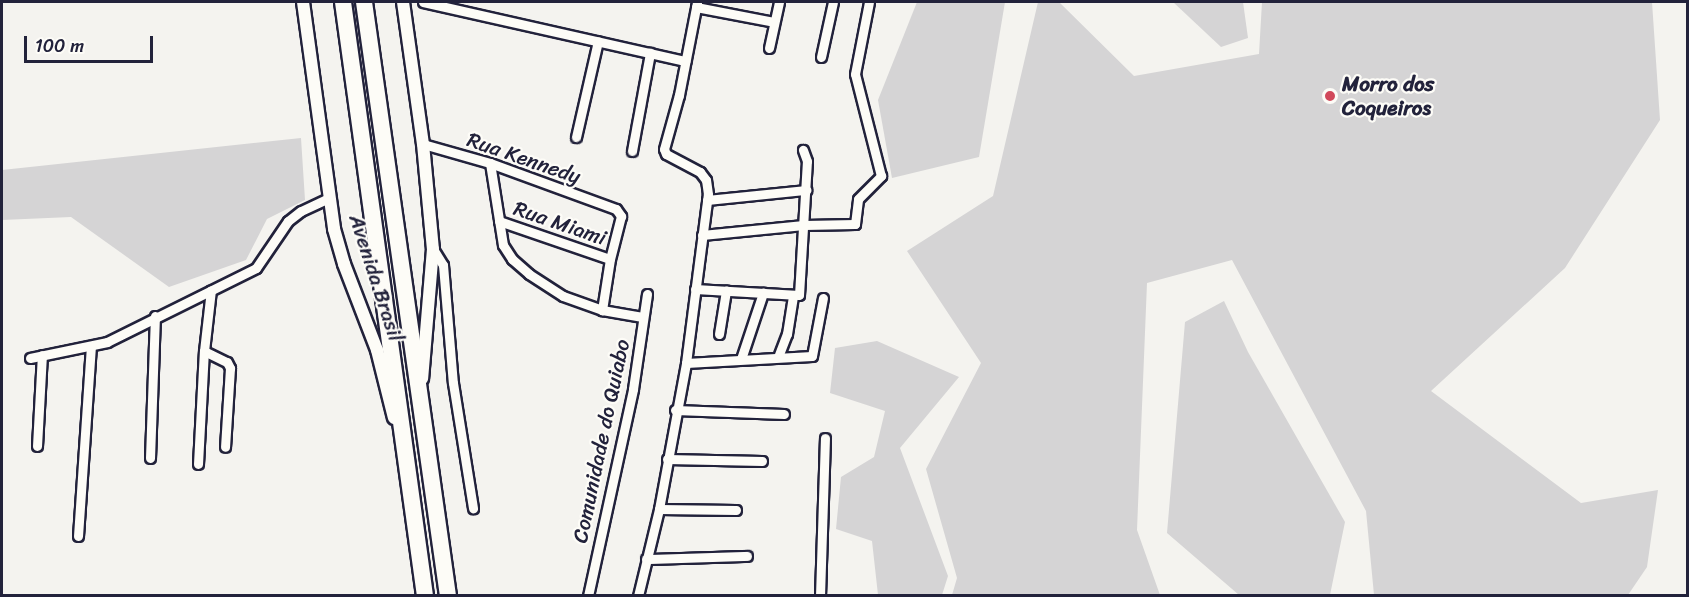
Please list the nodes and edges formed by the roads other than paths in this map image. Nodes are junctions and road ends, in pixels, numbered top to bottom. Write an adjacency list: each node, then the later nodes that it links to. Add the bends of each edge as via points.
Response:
1 (303, 2): 22 (street, Avenida Brasil)
2 (343, 2): 54 (highway, Avenida Brasil)
3 (364, 2): 47 (highway, Avenida Brasil)
4 (403, 2): 17 (street, Avenida Brasil)
5 (423, 2): 11 (street)
6 (779, 2): 10 (street)
7 (833, 2): 14 (street)
8 (869, 2): 25 (street, via 855,74 881,176 858,199 855,224)
9 (697, 4): 10 (street); 15 (street)
10 (774, 22): 12 (street)
11 (598, 41): 13 (street); 16 (street)
12 (769, 48)
13 (650, 53): 15 (street); 19 (street)
14 (821, 57)
15 (685, 61): 23 (street, via 664,150 700,172 706,180)
16 (576, 137)
17 (423, 144): 20 (street, Rua Kennedy); 27 (street, Avenida Brasil)
18 (803, 150): 21 (street, via 807,161)
19 (632, 151)
20 (490, 163): 24 (street); 28 (street, Rua Kennedy, via 612,207 621,216)
21 (806, 190): 23 (street); 25 (street)
22 (329, 198): 30 (street, via 288,221 256,268); 54 (street, Avenida Brasil, via 344,264 377,350)
23 (707, 200): 26 (street)
24 (499, 221): 28 (street, Rua Miami); 36 (street, via 503,245 521,268 563,296)
25 (804, 225): 26 (street); 34 (street, via 799,295)
26 (702, 235): 29 (street)
27 (433, 249): 47 (street, Avenida Brasil); 58 (street, via 443,265 453,383)
28 (610, 259): 36 (street)
29 (695, 289): 31 (street); 46 (street)
30 (211, 290): 37 (street); 41 (street)
31 (726, 291): 32 (street); 39 (street)
32 (763, 293): 34 (street); 45 (street)
33 (647, 294): 38 (street, Comunidade do Quiabo)
34 (793, 295): 43 (street, via 787,334)
35 (823, 298): 43 (street, via 812,356)
36 (602, 310): 38 (street)
37 (155, 316): 40 (street); 53 (street)
38 (642, 317): 66 (street, Comunidade do Quiabo, via 641,348)
39 (719, 334)
40 (91, 347): 42 (street); 61 (street)
41 (204, 351): 52 (street, via 222,358 230,368); 57 (street)
42 (42, 355): 44 (street); 51 (street)
43 (778, 357): 45 (street)
44 (30, 358)
45 (741, 359): 46 (street)
46 (686, 363): 48 (street)
47 (419, 408): 65 (highway, Avenida Brasil)
48 (675, 410): 49 (street); 55 (street)
49 (784, 414)
50 (825, 438): 68 (street)
51 (37, 447)
52 (225, 447)
53 (150, 458)
54 (405, 458): 64 (highway, Avenida Brasil)
55 (667, 459): 56 (street); 59 (street)
56 (762, 461)
57 (198, 464)
58 (473, 508)
59 (658, 509): 60 (street); 63 (street)
60 (736, 510)
61 (78, 536)
62 (747, 556): 63 (street)
63 (646, 559): 67 (street)
64 (425, 596)
65 (448, 596)
66 (588, 596)
67 (638, 596)
68 (820, 596)

